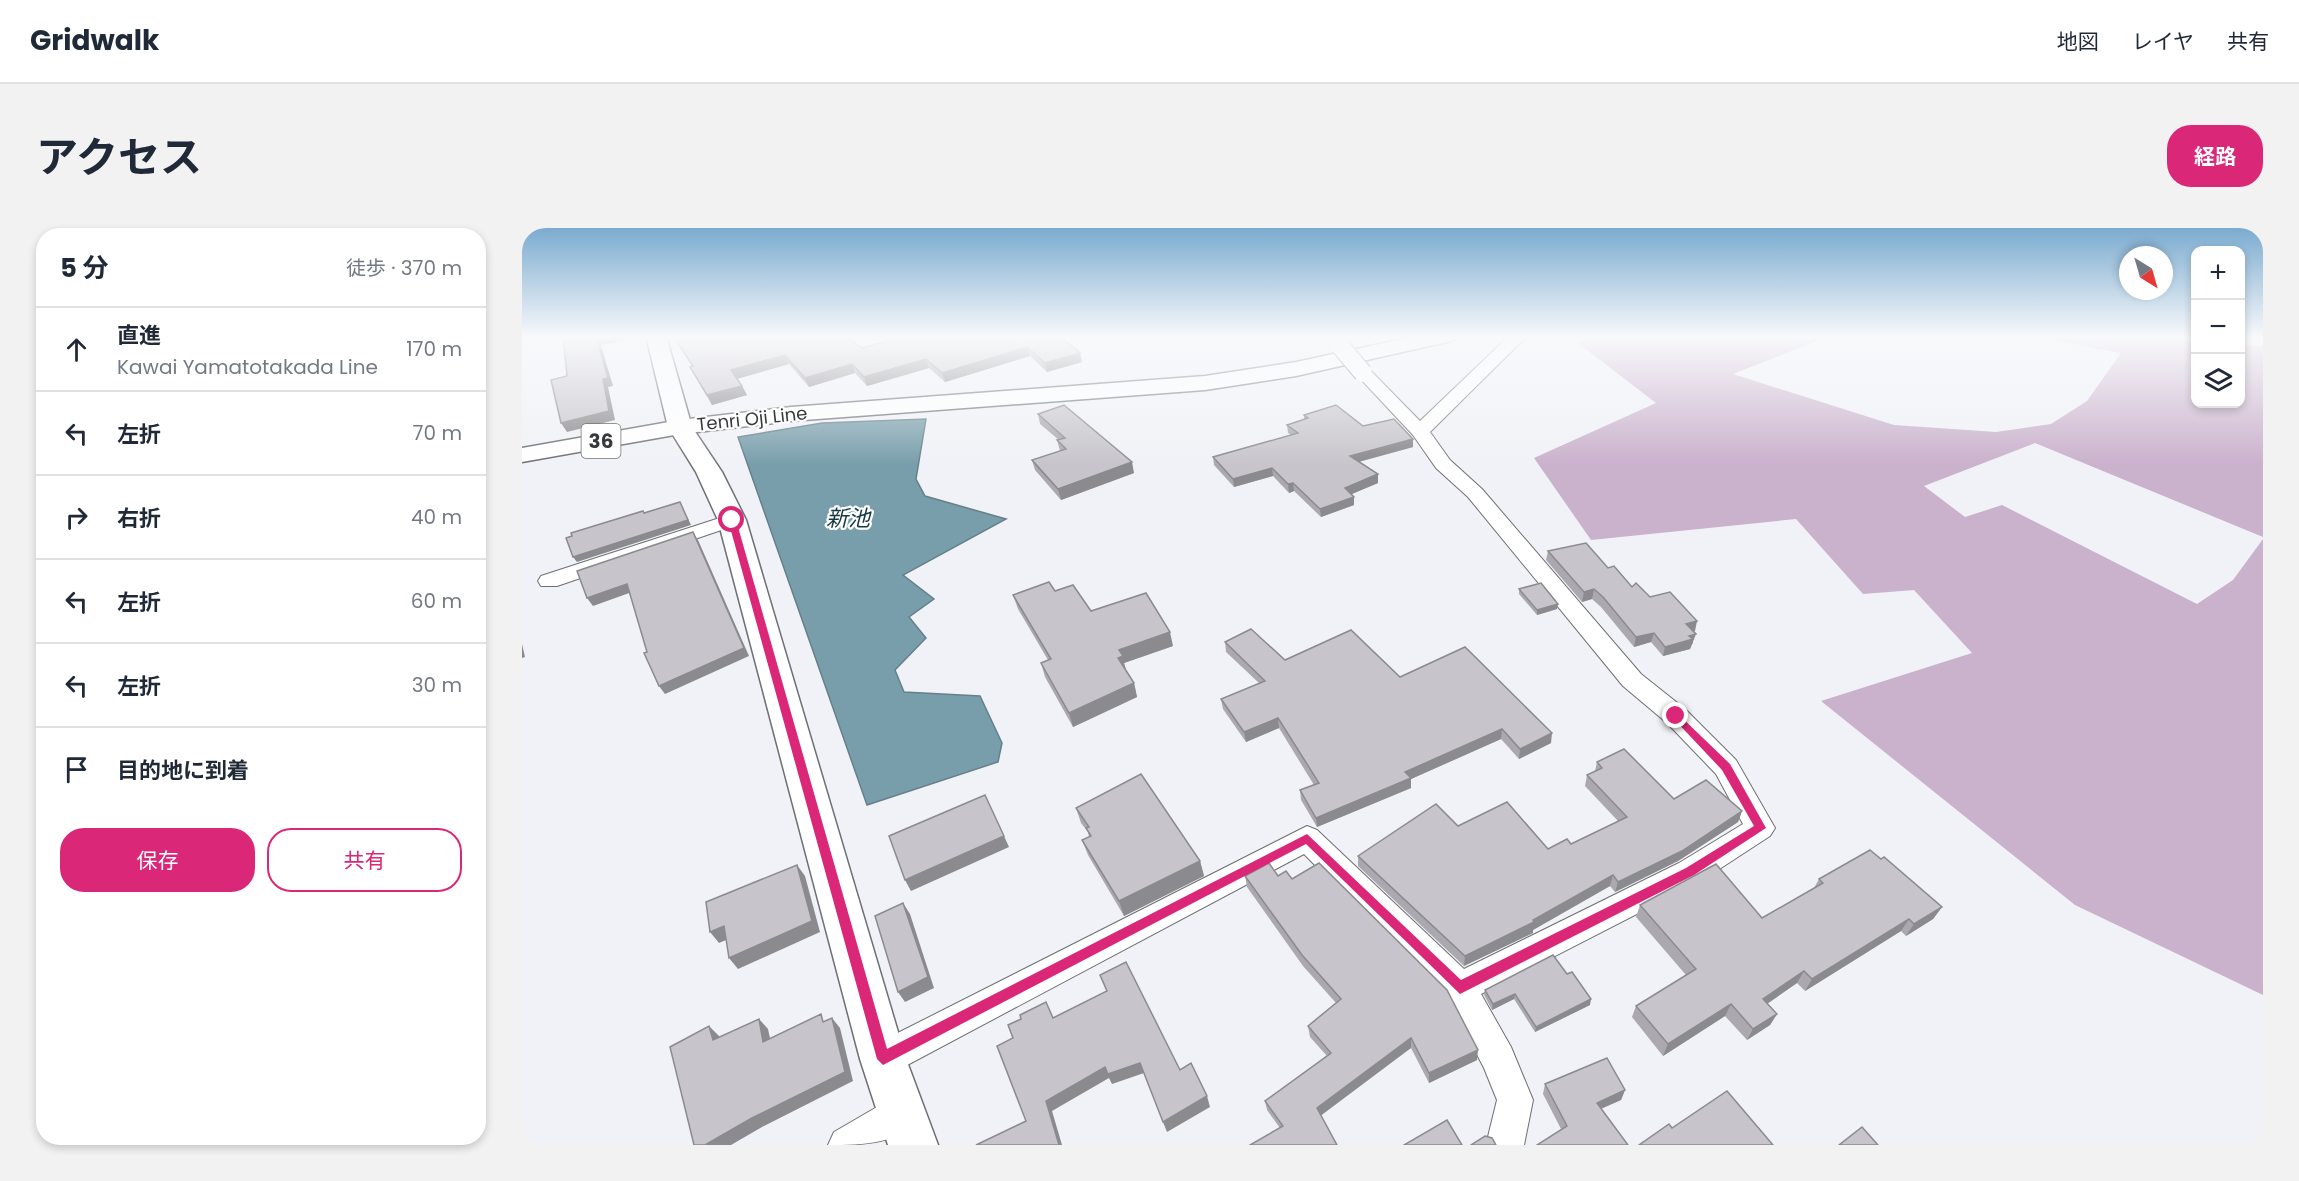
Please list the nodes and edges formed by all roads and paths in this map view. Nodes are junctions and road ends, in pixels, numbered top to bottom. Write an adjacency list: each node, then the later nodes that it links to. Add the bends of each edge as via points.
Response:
1 (667, 379): 5 (main road)
2 (1232, 379): 5 (main road, Tenri Oji Line / 36, via 909,403)
3 (1369, 379): 6 (street, bridge)
4 (1472, 379): 6 (street)
5 (680, 427): 7 (main road, Tenri Oji Line / 36); 8 (main road, via 709,472)
6 (1420, 431): 10 (street, via 1443,464 1475,493 1632,680 1676,716 1726,767 1760,828 1690,872)
7 (522, 455)
8 (732, 520): 9 (street); 11 (main road)
9 (549, 581)
10 (1460, 988): 11 (street, via 1307,838); 14 (street, via 1515,1100)
11 (883, 1059): 12 (main road)
12 (907, 1128): 13 (street)
13 (848, 1145)
14 (1504, 1145)

